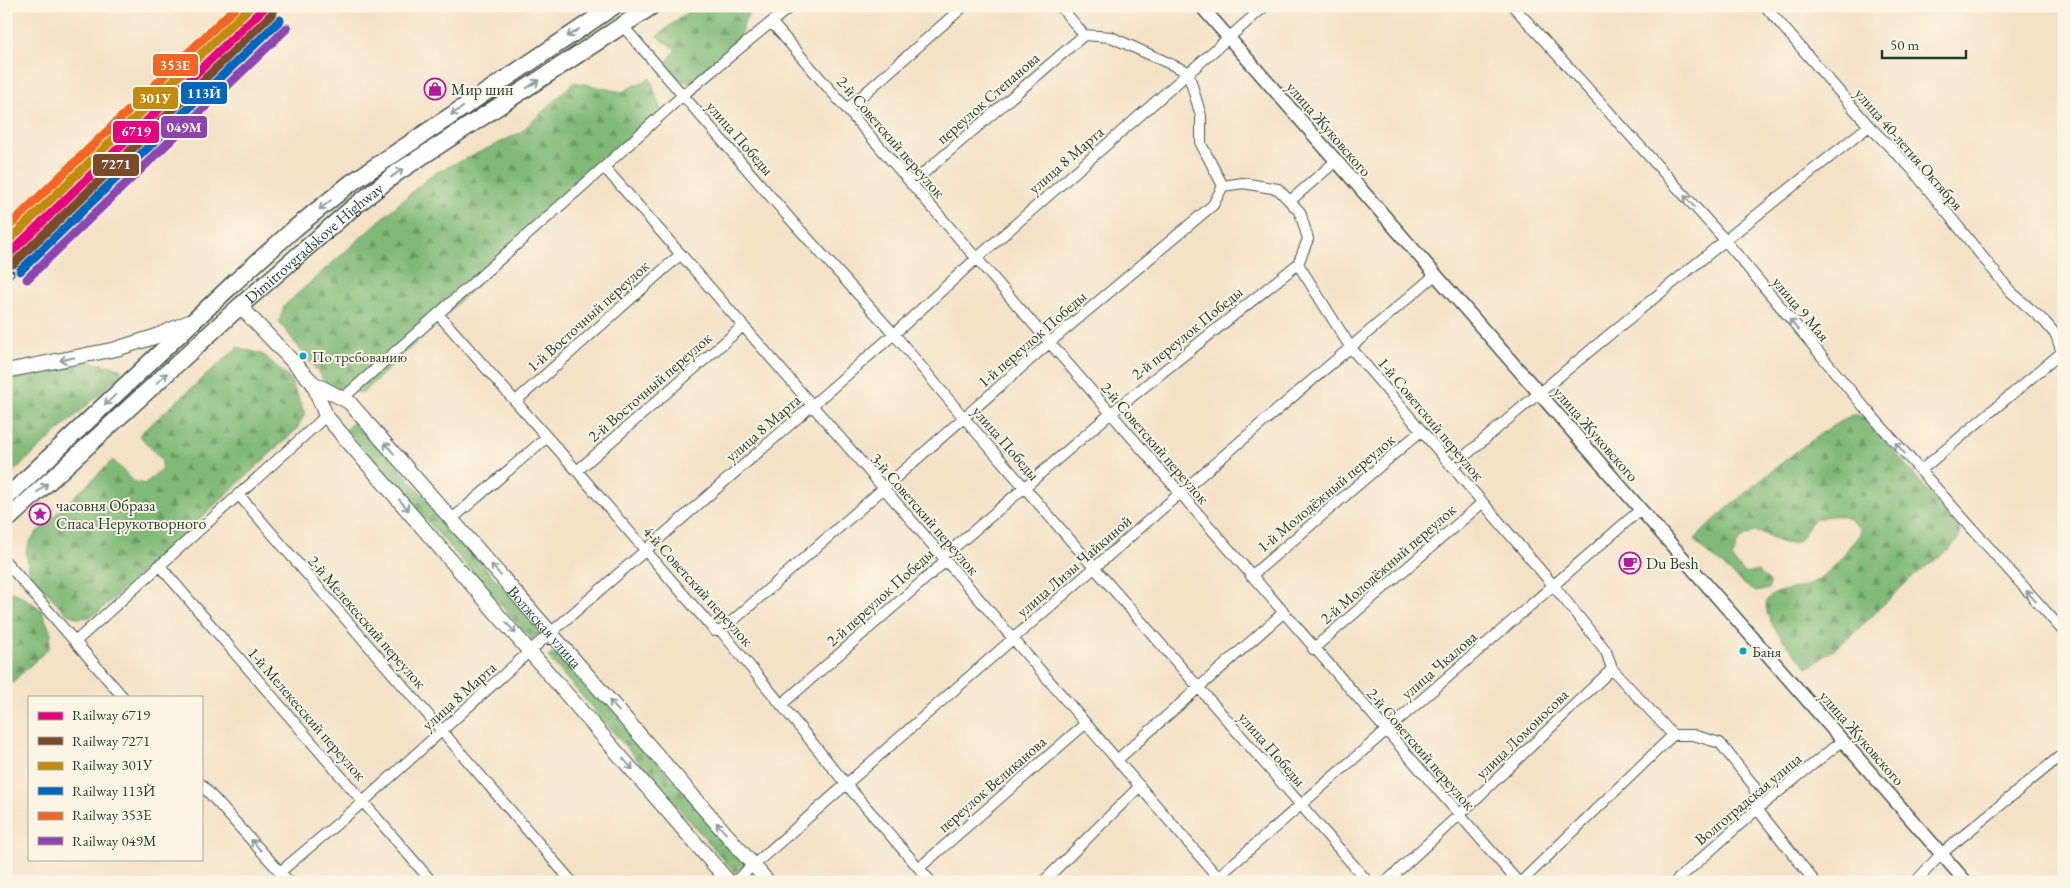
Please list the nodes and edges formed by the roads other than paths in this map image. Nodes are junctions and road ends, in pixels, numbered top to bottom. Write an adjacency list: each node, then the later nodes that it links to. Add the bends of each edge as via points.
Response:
1 (614, 6): 28 (highway, Dimitrovgradskoye Highway, one-way to 28, via 351,183)
2 (652, 6): 11 (highway, Dimitrovgradskoye Highway)
3 (791, 6): 10 (street)
4 (964, 6): 16 (street)
5 (1060, 6): 12 (street)
6 (1201, 6): 13 (street, улица Жуковского)
7 (1265, 6): 13 (street, улица 8 Марта)
8 (1513, 6): 23 (street, улица 9 Мая, one-way to 8)
9 (1766, 6): 17 (street, улица 40-летия Октября)
10 (772, 23): 15 (street); 16 (street, 2-й Советский переулок)
11 (622, 25): 15 (street, улица Победы); 29 (highway, Dimitrovgradskoye Highway, one-way to 11, via 398,172)
12 (1084, 35): 14 (street, via 1111,37); 20 (street, переулок Степанова)
13 (1228, 38): 14 (street, улица 8 Марта); 18 (street, улица Жуковского)
14 (1188, 72): 21 (street, via 1201,116 1200,144); 25 (street, улица 8 Марта)
15 (683, 95): 19 (street); 33 (street, улица Победы)
16 (847, 109): 20 (street, 2-й Советский переулок)
17 (1869, 126): 23 (street); 36 (street, улица 40-летия Октября, via 1911,168 2010,291 2051,328)
18 (1336, 161): 22 (street); 27 (street, улица Жуковского)
19 (604, 167): 24 (street, 3-й Советский переулок); 30 (street)
20 (911, 184): 25 (street, 2-й Советский переулок)
21 (1223, 186): 22 (street, via 1243,183 1278,189); 34 (street, 1-й переулок Победы, via 1213,205)
22 (1290, 201): 26 (street, via 1300,212 1308,239)
23 (1724, 240): 39 (street); 50 (street, улица 9 Мая, one-way to 23)
24 (681, 254): 32 (street, 3-й Советский переулок); 41 (street, 1-й Восточный переулок)
25 (977, 258): 33 (street, улица 8 Марта); 34 (street, 2-й Советский переулок)
26 (1298, 264): 35 (street, 1-й Советский переулок); 43 (street, 2-й переулок Победы)
27 (1435, 274): 35 (street, улица Лизы Чайкиной); 39 (street, улица Жуковского)
28 (226, 292): 29 (highway, Волжская улица); 31 (highway, Dimitrovgradskoye Highway)
29 (240, 306): 38 (main road, Волжская улица); 59 (highway, Dimitrovgradskoye Highway, one-way to 29)
30 (438, 314): 40 (street); 41 (street, 4-й Советский переулок)
31 (197, 319): 37 (main road, one-way to 37, via 116,349); 55 (highway, Dimitrovgradskoye Highway, one-way to 55)
32 (743, 326): 42 (street, 3-й Советский переулок); 49 (street, 2-й Восточный переулок)
33 (894, 334): 42 (street, улица 8 Марта); 45 (street, улица Победы)
34 (1049, 343): 43 (street, 2-й Советский переулок); 45 (street, 1-й переулок Победы)
35 (1351, 348): 46 (street, 1-й Советский переулок); 54 (street, улица Лизы Чайкиной)
36 (2063, 356): 50 (street)
37 (6, 371)
38 (313, 383): 40 (main road, Волжская улица); 44 (main road, Волжская улица)
39 (1538, 393): 48 (street); 57 (street, улица Жуковского)
40 (343, 398): 58 (main road, Волжская улица, one-way to 40)
41 (516, 401): 47 (street, 4-й Советский переулок)
42 (812, 405): 52 (street, 3-й Советский переулок); 60 (street, улица 8 Марта)
43 (1110, 414): 51 (street, 2-й переулок Победы); 54 (street, 2-й Советский переулок)
44 (326, 416): 53 (street); 74 (main road, Волжская улица, one-way to 74)
45 (964, 418): 51 (street, улица Победы); 52 (street, 1-й переулок Победы)
46 (1421, 432): 48 (street, 1-й Советский переулок); 65 (street, 1-й Молодёжный переулок)
47 (547, 437): 49 (street, 4-й Советский переулок); 58 (street)
48 (1452, 467): 56 (street, 1-й Советский переулок)
49 (577, 471): 60 (street, 4-й Советский переулок)
50 (1920, 471): 69 (street, улица 9 Мая, one-way to 50)
51 (1024, 487): 61 (street, 2-й переулок Победы, via 949,552); 64 (street, улица Победы)
52 (882, 489): 61 (street, 3-й Советский переулок); 68 (street, 1-й переулок Победы)
53 (238, 494): 63 (street); 81 (street, 2-й Мелекесский переулок)
54 (1179, 494): 64 (street, улица Лизы Чайкиной); 65 (street, 2-й Советский переулок)
55 (6, 498)
56 (1482, 503): 66 (street, 1-й Советский переулок); 73 (street, 2-й Молодёжный переулок)
57 (1640, 510): 66 (street, улица Чкалова); 83 (street, улица Жуковского)
58 (452, 519): 70 (main road, Волжская улица, one-way to 58)
59 (6, 521)
60 (645, 551): 68 (street, 4-й Советский переулок, via 715,631); 70 (street, улица 8 Марта)
61 (946, 559): 71 (street, 3-й Советский переулок); 78 (street, 2-й переулок Победы)
62 (6, 562): 72 (street)
63 (159, 565): 72 (street); 89 (street, 1-й Мелекесский переулок)
64 (1094, 568): 71 (street, улица Лизы Чайкиной); 76 (street, улица Победы)
65 (1251, 576): 67 (street, 2-й Советский переулок)
66 (1554, 585): 75 (street, 1-й Советский переулок, via 1606,651); 80 (street, улица Чкалова)
67 (1283, 613): 73 (street, 2-й Советский переулок); 76 (street)
68 (721, 631): 78 (street, 4-й Советский переулок)
69 (2064, 632)
70 (551, 633): 74 (street, улица 8 Марта); 94 (main road, Волжская улица, one-way to 70)
71 (1012, 639): 79 (street, 3-й Советский переулок); 86 (street, улица Лизы Чайкиной)
72 (75, 642): 77 (street)
73 (1314, 649): 80 (street, 2-й Советский переулок)
74 (530, 650): 81 (street, улица 8 Марта); 102 (main road, Волжская улица, one-way to 102)
75 (1612, 669): 82 (street, 1-й Советский переулок); 92 (street, улица Ломоносова)
76 (1199, 687): 85 (street); 90 (street, улица Победы)
77 (122, 696)
78 (781, 705): 86 (street, 4-й Советский переулок)
79 (1085, 724): 85 (street, 3-й Советский переулок); 95 (street, переулок Великанова)
80 (1385, 731): 90 (street, улица Чкалова); 92 (street, 2-й Советский переулок)
81 (441, 732): 89 (street, улица 8 Марта); 101 (street, 2-й Мелекесский переулок)
82 (1673, 735): 91 (street, via 1693,735 1720,743 1754,786); 109 (street)
83 (1842, 740): 91 (street, Волгоградская улица); 93 (street, улица Жуковского)
84 (2064, 753): 93 (street)
85 (1117, 760): 88 (street, 3-й Советский переулок)
86 (846, 784): 94 (street, улица Лизы Чайкиной); 95 (street, 4-й Советский переулок)
87 (202, 785): 96 (street, one-way to 87)
88 (1140, 786): 97 (street, 3-й Советский переулок); 106 (street)
89 (363, 802): 96 (street, улица 8 Марта); 100 (street, 1-й Мелекесский переулок)
90 (1301, 804): 97 (street, улица Чкалова); 107 (street, улица Победы)
91 (1757, 809): 110 (street, Волгоградская улица); 111 (street)
92 (1459, 815): 108 (street, улица Ломоносова); 109 (street, 2-й Советский переулок)
93 (1942, 854): 98 (street); 112 (street, улица Жуковского)
94 (754, 865): 103 (street, улица Лизы Чайкиной); 104 (main road, Волжская улица)
95 (919, 868): 105 (street, 4-й Советский переулок)
96 (280, 872): 99 (street)
97 (1217, 880)
98 (1916, 880)
99 (289, 882)
100 (432, 882)
101 (572, 882)
102 (728, 882)
103 (734, 882)
104 (768, 882)
105 (931, 882)
106 (1043, 882)
107 (1368, 882)
108 (1386, 882)
109 (1519, 882)
110 (1675, 882)
111 (1815, 882)
112 (1966, 882)

